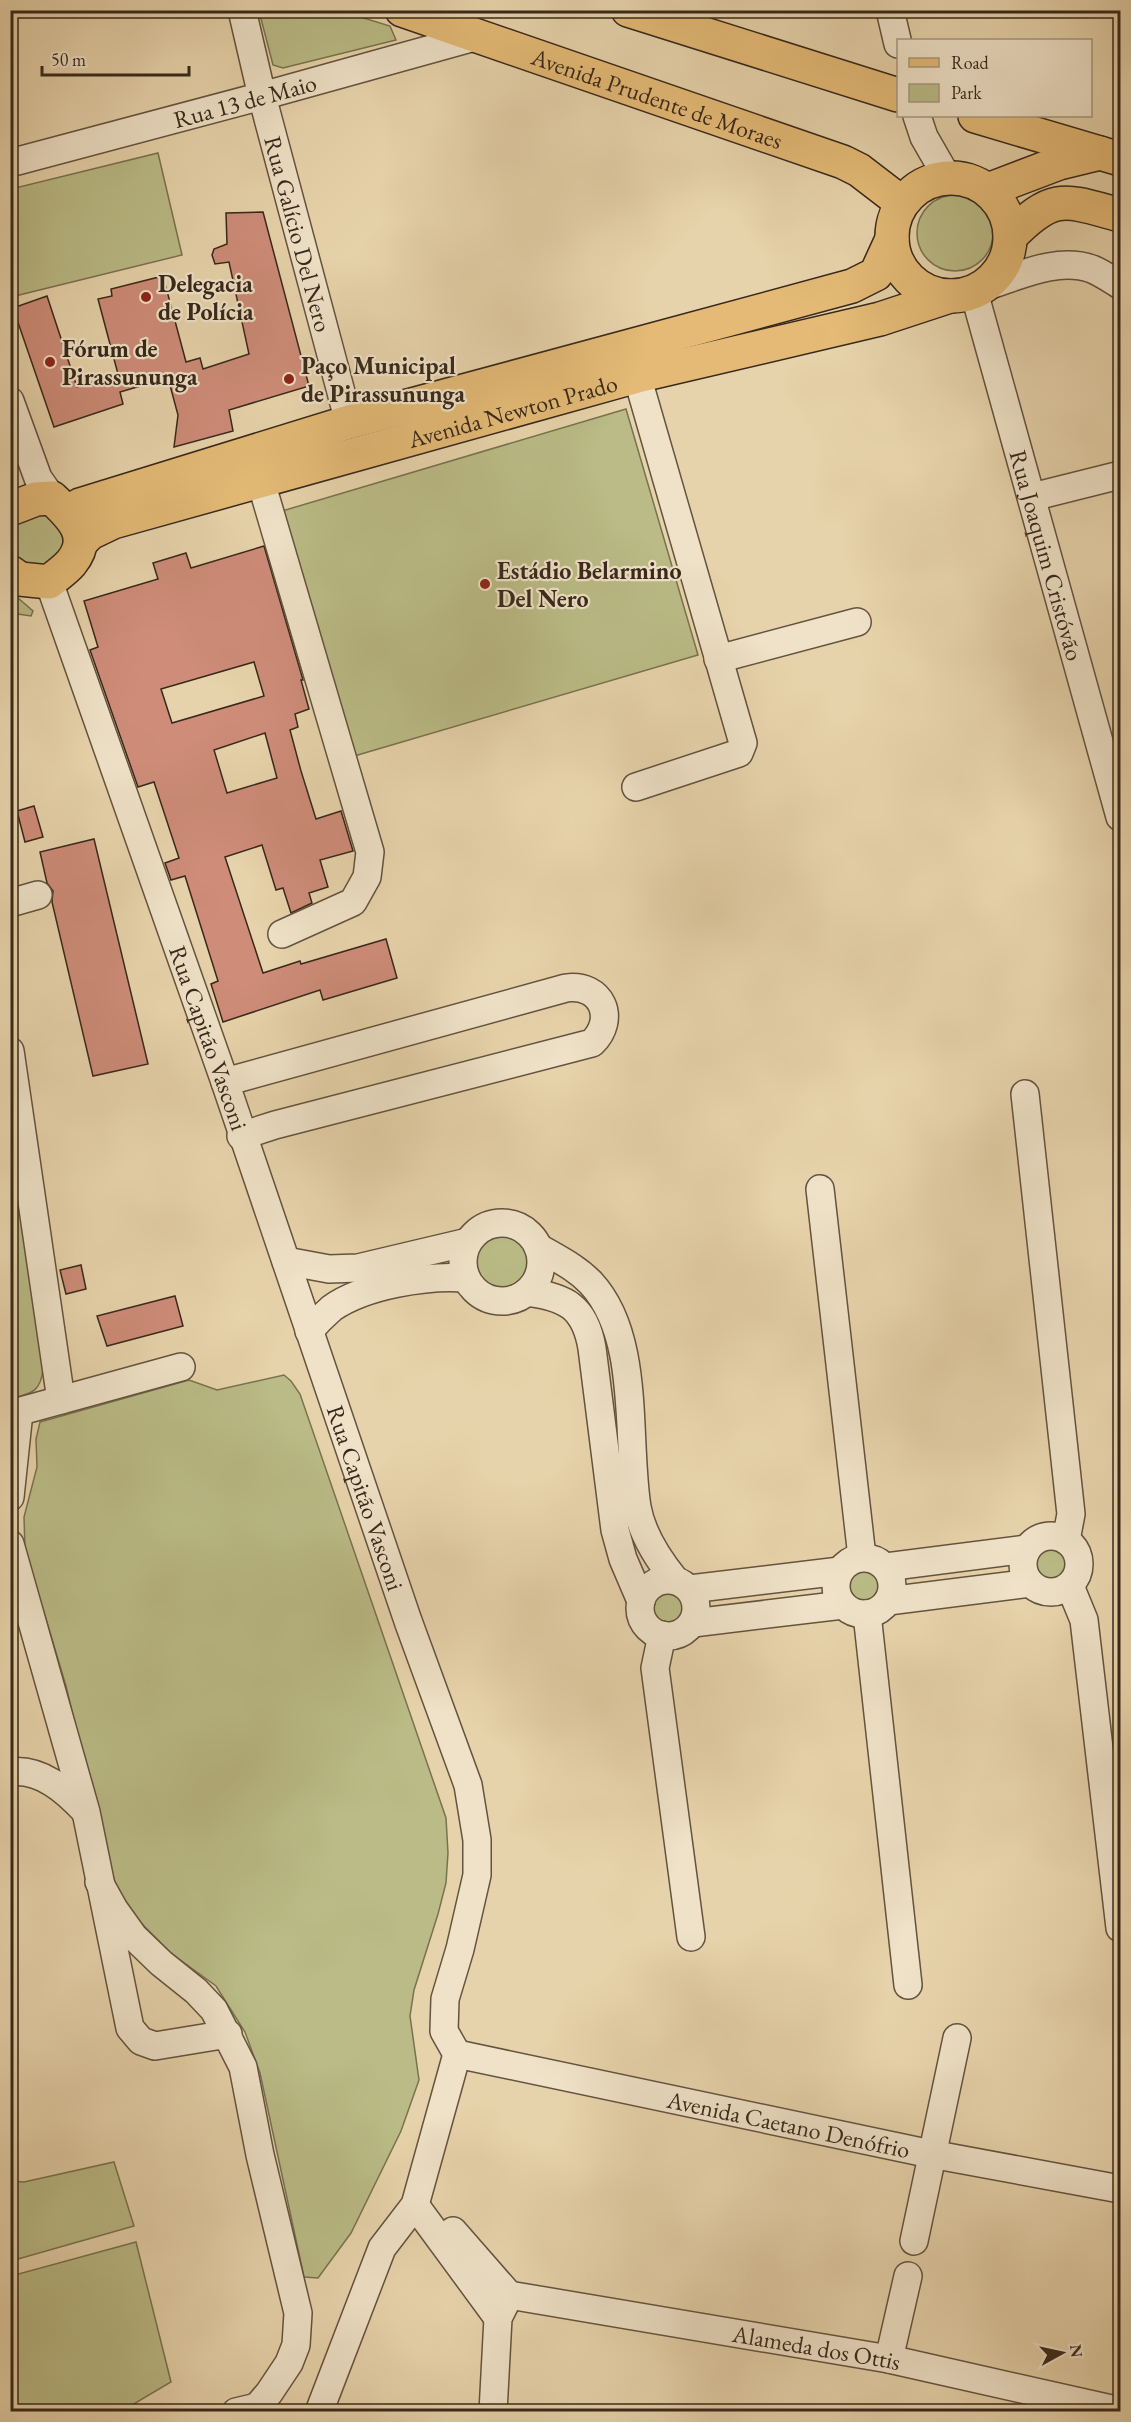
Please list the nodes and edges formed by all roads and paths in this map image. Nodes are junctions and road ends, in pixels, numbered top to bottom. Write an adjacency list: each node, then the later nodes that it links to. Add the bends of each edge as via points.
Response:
1 (242, 10): 8 (street, Rua Galício Del Nero)
2 (402, 10): 5 (main road, Avenida Prudente de Moraes)
3 (628, 10): 7 (main road)
4 (890, 10): 6 (street)
5 (478, 36): 8 (street, Rua 13 de Maio); 16 (main road, Avenida Prudente de Moraes, via 843,162 859,170)
6 (897, 40)
7 (897, 95)
8 (262, 96): 12 (street, Rua 13 de Maio); 22 (street, Rua Galício Del Nero)
9 (918, 117): 13 (street, via 924,137)
10 (978, 117): 11 (main road)
11 (1110, 156): 14 (main road, via 1059,163)
12 (10, 163)
13 (947, 177): 14 (main road, via 962,178); 16 (main road, via 914,190)
14 (988, 190): 17 (main road, via 1008,219)
15 (1120, 215): 17 (main road, via 1075,203 1045,206)
16 (896, 221): 19 (main road, via 895,257 916,285 932,294); 22 (main road, Avenida Newton Prado, via 876,274 852,285)
17 (1011, 236): 19 (main road, via 1003,266 994,279)
18 (1120, 285): 19 (street, via 1091,269 1049,266)
19 (968, 292): 20 (main road, Avenida Newton Prado, via 880,318); 25 (street, Rua Joaquim Cristóvão)
20 (637, 376): 24 (main road, Avenida Newton Prado); 32 (street)
21 (10, 401): 26 (street, via 39,478)
22 (350, 422): 26 (main road, Avenida Newton Prado, via 80,505)
23 (1120, 475): 25 (street)
24 (261, 482): 28 (main road, Avenida Newton Prado, via 113,522 90,533); 37 (street, via 370,852 367,877 352,902)
25 (1032, 497): 34 (street, Rua Joaquim Cristóvão)
26 (59, 505): 27 (main road, Avenida Newton Prado, via 36,499); 28 (main road, via 78,526)
27 (10, 509)
28 (81, 543): 30 (main road, via 72,562)
29 (10, 572): 30 (main road, via 20,579)
30 (49, 582): 39 (street, Rua Capitão Vasconi)
31 (857, 622): 32 (street)
32 (718, 659): 33 (street, via 742,750)
33 (636, 787)
34 (1120, 817)
35 (38, 895): 36 (street)
36 (10, 903)
37 (282, 934)
38 (10, 1051): 52 (street)
39 (225, 1082): 41 (street, Rua Capitão Vasconi); 41 (street, via 566,988 589,991 604,1010 603,1029 591,1043)
40 (1025, 1094): 55 (street, via 1071,1514)
41 (242, 1136): 45 (street, Rua Capitão Vasconi)
42 (820, 1189): 58 (street)
43 (468, 1242): 44 (street, via 487,1226 511,1224 522,1229); 46 (street); 47 (street, via 463,1266)
44 (538, 1247): 49 (street, via 540,1271); 60 (street, via 590,1282 617,1325 624,1354 638,1508 653,1549)
45 (286, 1261): 48 (street, via 329,1269); 50 (street, Rua Capitão Vasconi)
46 (423, 1266): 47 (street); 48 (street)
47 (466, 1278): 49 (street, via 472,1288 493,1300 505,1302)
48 (360, 1281): 50 (street)
49 (527, 1292): 62 (street, via 564,1301 586,1325 615,1530)
50 (309, 1331): 74 (street, Rua Capitão Vasconi, via 468,1785 477,1840 477,1875 444,2010 444,2031)
51 (181, 1367): 52 (street)
52 (61, 1400): 53 (street)
53 (15, 1413): 54 (street)
54 (10, 1497)
55 (1066, 1540): 57 (street, via 1058,1536 1040,1538); 61 (street, via 1078,1553 1080,1562)
56 (10, 1544): 67 (street)
57 (1027, 1549): 58 (street); 59 (street, via 1023,1566)
58 (862, 1565): 60 (street); 63 (street, via 892,1584); 63 (street, via 836,1588)
59 (1030, 1583): 61 (street, via 1054,1593); 63 (street)
60 (682, 1584): 62 (street, via 666,1579 650,1586); 64 (street, via 697,1605)
61 (1070, 1586): 69 (street, via 1084,1620)
62 (641, 1601): 65 (street, via 642,1619)
63 (866, 1606): 64 (street); 71 (street)
64 (693, 1623): 65 (street, via 680,1634)
65 (662, 1635): 70 (street, via 655,1668)
66 (10, 1772): 67 (street, via 37,1775 64,1789)
67 (86, 1812): 68 (street)
68 (99, 1882): 72 (street, via 134,1937 202,1997); 72 (street, via 130,2028 135,2035 155,2046)
69 (1120, 1928)
70 (691, 1937)
71 (908, 1985)
72 (228, 2034): 84 (street, via 243,2067 298,2313 296,2345 289,2363 257,2407)
73 (957, 2038): 75 (street)
74 (457, 2054): 75 (street, Avenida Caetano Denófrio); 77 (street)
75 (931, 2154): 76 (street, Avenida Caetano Denófrio); 78 (street)
76 (1120, 2189)
77 (417, 2200): 80 (street); 85 (street, via 382,2248)
78 (914, 2241)
79 (908, 2276): 81 (street)
80 (503, 2307): 81 (street, Alameda dos Ottis); 86 (street)
81 (889, 2359): 82 (street, Alameda dos Ottis)
82 (1032, 2402): 83 (street, Alameda dos Ottis)
83 (1120, 2411)
84 (236, 2412)
85 (319, 2412)
86 (493, 2412)

